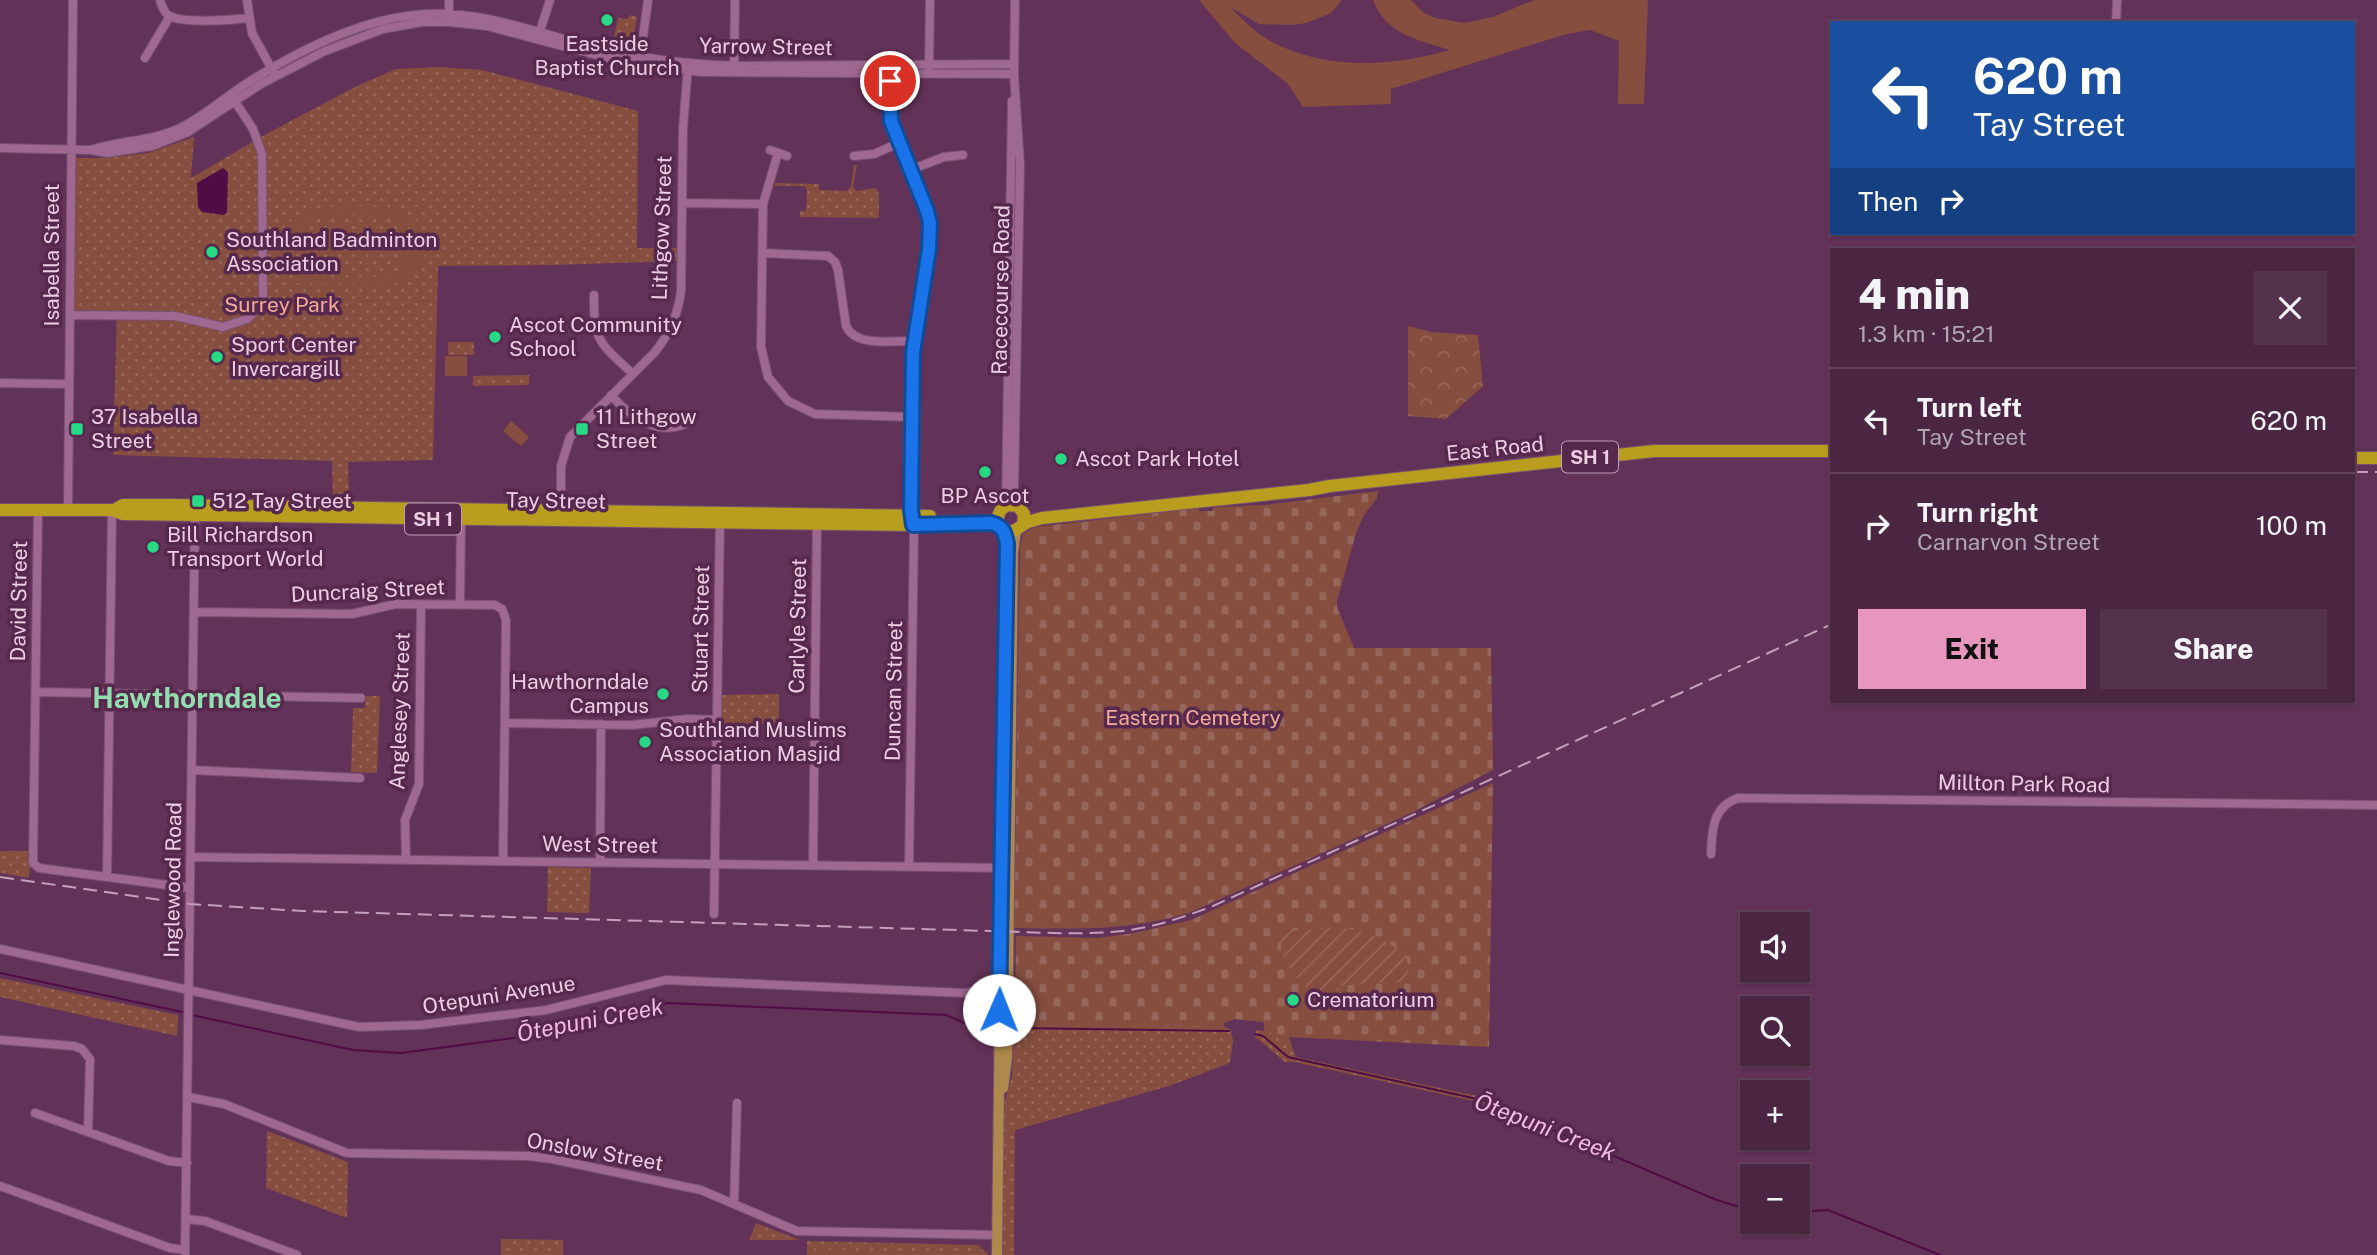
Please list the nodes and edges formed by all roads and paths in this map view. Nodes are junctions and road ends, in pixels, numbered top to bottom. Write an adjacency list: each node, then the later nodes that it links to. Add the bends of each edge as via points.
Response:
1 (73, 0): 27 (street, Isabella Street)
2 (160, 0): 11 (street)
3 (247, 0): 12 (street)
4 (449, 0): 13 (street)
5 (550, 0): 15 (street)
6 (648, 0): 17 (street)
7 (735, 0): 20 (street)
8 (930, 0): 22 (street)
9 (1015, 0): 19 (street, Racecourse Road)
10 (2117, 0): 14 (street)
11 (170, 16): 12 (street); 16 (street)
12 (248, 18): 23 (street)
13 (449, 18): 15 (street, Yarrow Street, via 498,20); 23 (street, Yarrow Street, via 415,15 383,21 317,46)
14 (2116, 21)
15 (539, 35): 17 (street, Yarrow Street)
16 (145, 58)
17 (639, 61): 18 (street, Yarrow Street)
18 (688, 67): 20 (street, Yarrow Street); 32 (street, Lithgow Street)
19 (1014, 69): 22 (street, Yarrow Street); 34 (street, Racecourse Road); 35 (street, Racecourse Road)
20 (734, 70): 21 (street, Yarrow Street)
21 (890, 70): 22 (street, Yarrow Street); 25 (street, Duncan Street, via 890,118)
22 (929, 70)
23 (273, 72): 24 (street, Yarrow Street)
24 (232, 98): 27 (street, Yarrow Street, via 171,132 92,150); 38 (street, via 255,133 262,154 263,299 258,309 243,321 223,327 174,316)
25 (899, 143): 30 (street, via 874,154); 31 (street, Duncan Street)
26 (0, 148): 27 (street, Yarrow Street)
27 (71, 150): 38 (street, Isabella Street)
28 (778, 153): 33 (street)
29 (963, 155): 31 (street)
30 (854, 156)
31 (910, 170): 39 (street, Duncan Street, via 930,227)
32 (682, 203): 33 (street); 40 (street, Lithgow Street, via 681,291 676,314 660,346)
33 (763, 204): 36 (street)
34 (1010, 207): 35 (street); 58 (street, Racecourse Road)
35 (1020, 207): 58 (street, Racecourse Road)
36 (762, 253): 39 (street, via 828,256 838,270 849,333 863,340); 44 (street, via 761,352 778,392 793,405 815,414)
37 (594, 295): 40 (street, via 597,335)
38 (70, 315): 42 (street, Isabella Street)
39 (914, 341): 44 (street, Duncan Street)
40 (632, 374): 43 (street, Lithgow Street)
41 (0, 383): 42 (street)
42 (69, 384): 51 (street, Isabella Street)
43 (611, 395): 45 (street, via 632,416 649,424 677,428); 55 (street, Lithgow Street, via 567,443 561,466)
44 (912, 417): 59 (street, Duncan Street)
45 (685, 424)
46 (1830, 451): 58 (highway, East Road / SH 1, via 1654,451)
47 (2355, 458): 48 (highway)
48 (2377, 458)
49 (0, 510): 50 (highway, Tay Street / SH 1)
50 (38, 510): 51 (highway, Tay Street / SH 1); 63 (street, David Street)
51 (68, 510): 52 (highway, Tay Street / SH 1)
52 (112, 510): 53 (highway, Tay Street / SH 1, via 123,514); 64 (street)
53 (195, 510): 54 (highway, Tay Street / SH 1); 62 (street, Inglewood Road)
54 (461, 514): 55 (highway, Tay Street / SH 1); 61 (street)
55 (561, 515): 56 (highway, Tay Street / SH 1)
56 (720, 517): 57 (highway, Tay Street / SH 1); 67 (street, Stuart Street)
57 (817, 519): 59 (highway, Tay Street / SH 1); 79 (street, Carlyle Street)
58 (1011, 519): 59 (highway, Tay Street / SH 1); 81 (main road)
59 (912, 520): 80 (street, Duncan Street)
60 (421, 604): 61 (street, Duncraig Street); 62 (street, Duncraig Street, via 390,604 352,614); 75 (street, Anglesey Street, via 419,784 405,820)
61 (460, 605): 68 (street, Duncraig Street, via 502,609 506,620)
62 (194, 612): 65 (street, Inglewood Road)
63 (36, 692): 64 (street); 82 (street, David Street, via 33,860 39,868)
64 (110, 694): 65 (street); 82 (street)
65 (193, 695): 66 (street); 70 (street, Inglewood Road)
66 (361, 698)
67 (717, 720): 69 (street); 78 (street, Stuart Street)
68 (505, 723): 69 (street); 76 (street)
69 (601, 724): 77 (street)
70 (192, 770): 71 (street); 74 (street, Inglewood Road)
71 (360, 778)
72 (2377, 805): 73 (street, Millton Park Road, via 1738,799 1717,814)
73 (1711, 854)
74 (191, 857): 75 (street, West Street); 83 (street, Inglewood Road)
75 (406, 860): 76 (street, West Street)
76 (503, 861): 77 (street, West Street)
77 (600, 862): 78 (street, West Street)
78 (715, 864): 79 (street, West Street); 84 (street, Stuart Street)
79 (813, 865): 80 (street, West Street)
80 (909, 866): 81 (street, West Street)
81 (1005, 868): 86 (main road)
82 (107, 877): 83 (street)
83 (190, 888): 87 (street, Inglewood Road)
84 (714, 914)
85 (0, 949): 87 (street, Otepuni Avenue)
86 (1004, 988): 87 (street, Otepuni Avenue, via 964,993 666,980 546,1010 421,1025 359,1027); 97 (main road, via 1006,1065 999,1114)
87 (189, 989): 89 (street, Inglewood Road)
88 (0, 1040): 92 (street, via 74,1046 88,1054)
89 (188, 1097): 93 (street, Inglewood Road); 95 (street, Onslow Street, via 225,1104 347,1153 552,1159 686,1186)
90 (737, 1103): 95 (street)
91 (35, 1113): 92 (street)
92 (88, 1132): 93 (street)
93 (187, 1164): 96 (street, Inglewood Road)
94 (0, 1186): 98 (street)
95 (734, 1204): 97 (street, Onslow Street, via 797,1231)
96 (186, 1219): 98 (street, Inglewood Road); 99 (street)
97 (997, 1235): 100 (main road)
98 (185, 1253)
99 (297, 1255)
100 (997, 1255)

